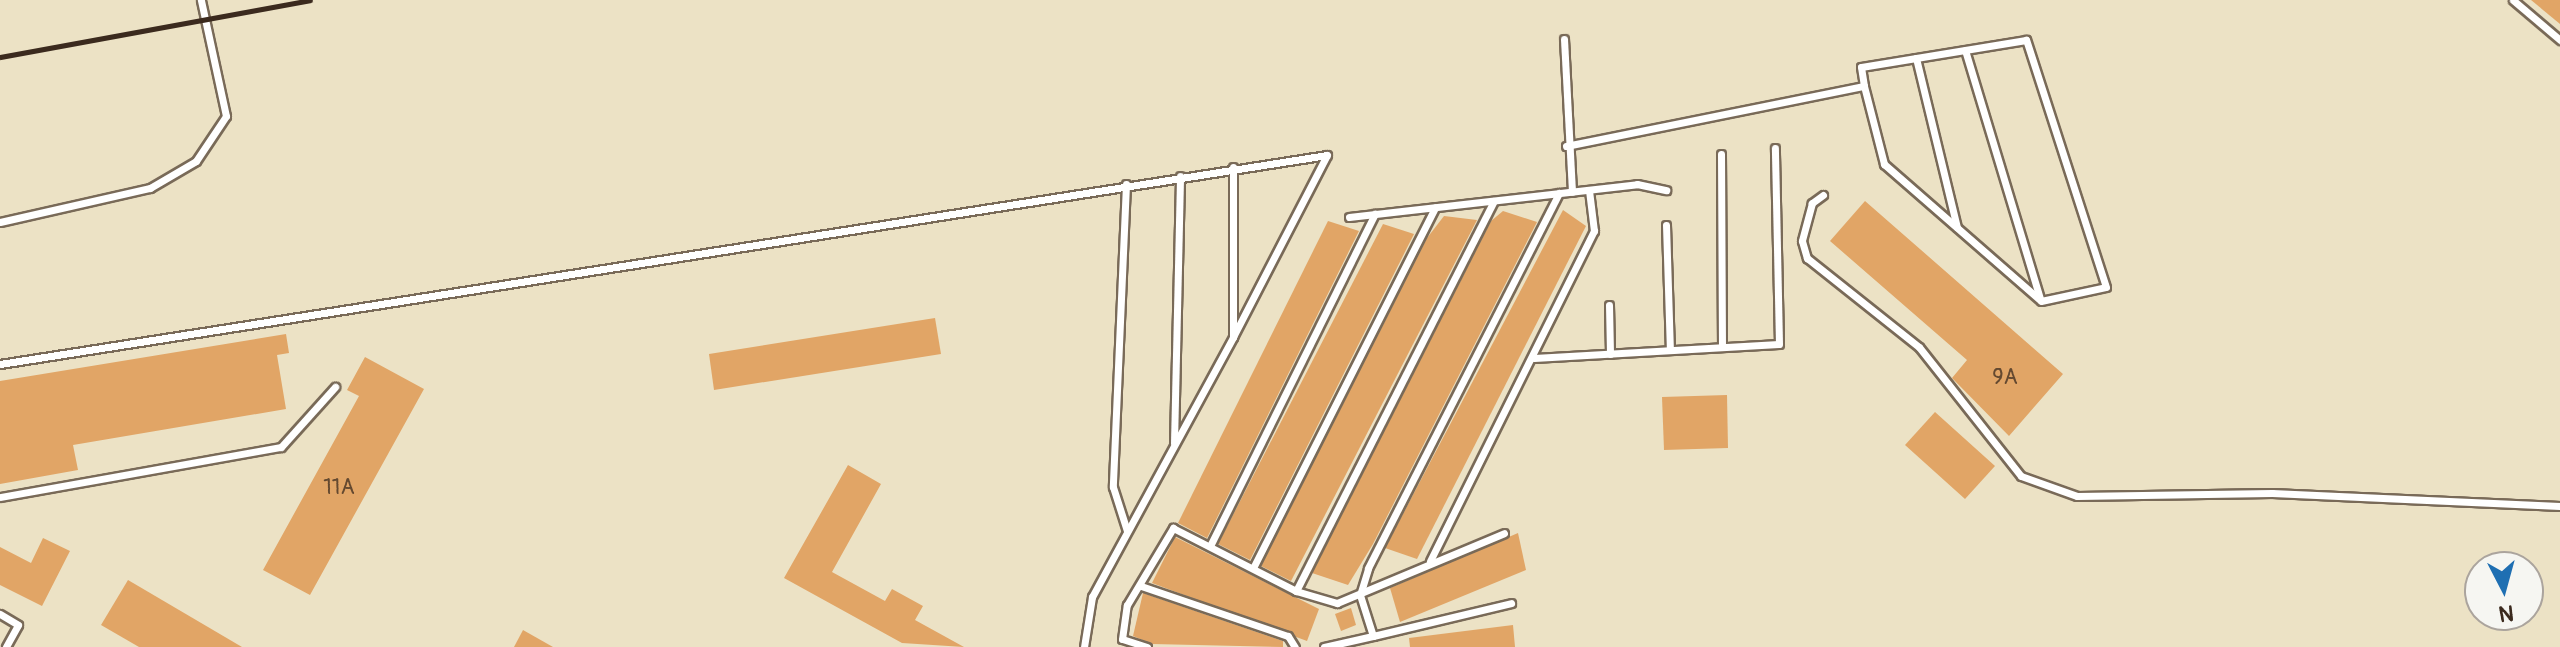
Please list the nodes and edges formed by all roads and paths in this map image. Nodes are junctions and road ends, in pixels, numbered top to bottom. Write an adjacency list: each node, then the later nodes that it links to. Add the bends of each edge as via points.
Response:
1 (201, 0): 23 (lane, via 226,116 196,161 150,188)
2 (2513, 0): 4 (lane)
3 (1564, 39): 8 (lane)
4 (2560, 40)
5 (1965, 50): 6 (lane); 26 (lane); 26 (lane, via 2026,40 2106,287)
6 (1916, 58): 7 (lane, via 1861,67); 25 (lane)
7 (1864, 86): 8 (lane); 25 (lane, via 1884,164)
8 (1566, 146): 16 (lane)
9 (1775, 148): 29 (lane, via 1779,344)
10 (1721, 154): 29 (lane)
11 (1233, 167): 12 (lane); 28 (lane); 28 (lane, via 1327,155)
12 (1180, 176): 13 (lane); 35 (lane)
13 (1126, 184): 33 (lane); 38 (lane, via 1113,487)
14 (1589, 190): 15 (lane, via 1637,184); 16 (lane); 32 (lane, via 1594,231)
15 (1666, 190)
16 (1572, 192): 17 (lane)
17 (1559, 193): 19 (lane); 45 (lane)
18 (1823, 195): 37 (lane, via 1812,203 1802,241 1807,258 1919,347 2021,476 2077,496 2272,493)
19 (1494, 201): 20 (lane); 44 (lane)
20 (1435, 207): 21 (lane); 42 (lane)
21 (1375, 214): 22 (lane); 40 (lane)
22 (1349, 217)
23 (0, 222)
24 (1666, 225): 30 (lane)
25 (1958, 229): 26 (lane)
26 (2041, 301)
27 (1609, 305): 31 (lane)
28 (1233, 337): 35 (lane)
29 (1722, 347): 30 (lane)
30 (1670, 350): 31 (lane)
31 (1610, 354): 32 (lane)
32 (1534, 358): 41 (lane)
33 (0, 364)
34 (335, 387): 36 (lane, via 281,447)
35 (1174, 445): 38 (lane)
36 (0, 497)
37 (2560, 506)
38 (1127, 531): 50 (lane, via 1092,597)
39 (1504, 533): 41 (lane)
40 (1210, 546): 42 (lane); 43 (lane, via 1173,528)
41 (1429, 562): 45 (lane)
42 (1253, 568): 44 (lane)
43 (1141, 586): 51 (lane, via 1127,605 1122,639); 52 (lane, via 1288,636)
44 (1296, 591): 45 (lane, via 1337,603)
45 (1360, 595): 48 (lane)
46 (1511, 603): 48 (lane)
47 (0, 614): 49 (lane, via 18,625)
48 (1373, 636): 53 (lane)
49 (6, 647)
50 (1084, 647)
51 (1147, 647)
52 (1295, 647)
53 (1324, 647)

